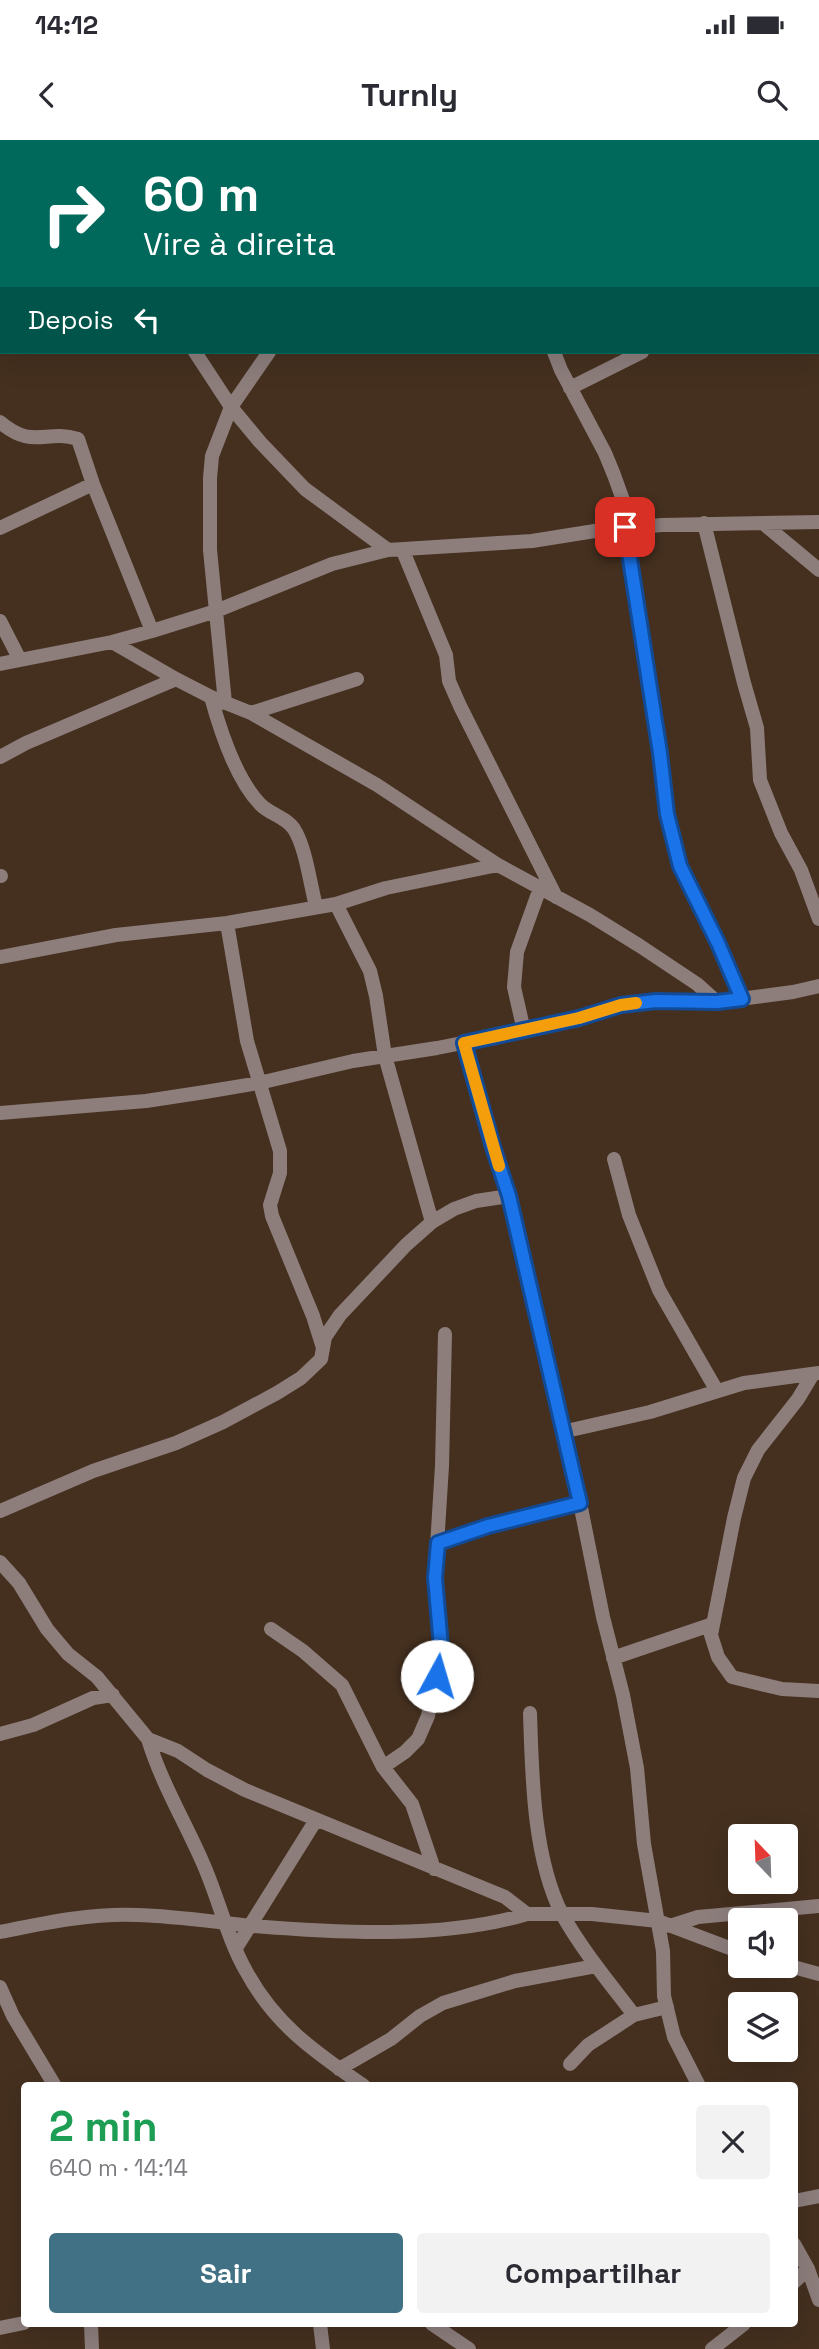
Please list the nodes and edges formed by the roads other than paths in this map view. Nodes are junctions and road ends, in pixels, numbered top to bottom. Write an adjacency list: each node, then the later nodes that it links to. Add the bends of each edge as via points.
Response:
1 (196, 354): 6 (street)
2 (268, 354): 6 (street)
3 (555, 354): 5 (street)
4 (638, 354): 5 (street)
5 (570, 388): 12 (street, via 614,475 623,500)
6 (231, 407): 14 (street, via 305,489); 17 (street, via 215,447 210,478)
7 (0, 422): 8 (street, via 31,438 78,439)
8 (93, 484): 13 (street); 19 (street)
9 (819, 522): 11 (street)
10 (704, 523): 11 (street); 12 (street); 33 (street, via 757,728 760,780)
11 (764, 524): 16 (street)
12 (625, 527): 15 (street, via 532,541); 37 (street, via 667,814 680,866)
13 (0, 528)
14 (388, 550): 15 (street); 17 (street, via 332,565)
15 (403, 551): 30 (street, via 446,655 449,681 460,706)
16 (819, 570)
17 (216, 611): 19 (street); 25 (street)
18 (0, 621): 21 (street)
19 (152, 631): 20 (street)
20 (112, 642): 21 (street); 23 (street)
21 (20, 660): 22 (street)
22 (0, 664)
23 (176, 679): 25 (street); 27 (street)
24 (357, 679): 26 (street)
25 (218, 700): 26 (street); 32 (street, via 219,724 250,793 293,828)
26 (251, 713): 28 (street, via 377,785)
27 (0, 757)
28 (498, 865): 29 (street); 31 (street, via 386,888)
29 (540, 888): 30 (street); 39 (street, via 517,952 514,987)
30 (556, 897): 38 (street, via 640,946)
31 (335, 904): 32 (street); 41 (street, via 370,971)
32 (316, 906): 34 (street)
33 (819, 919)
34 (227, 923): 35 (street, via 116,935); 42 (street, via 247,1041)
35 (0, 957)
36 (819, 986): 37 (street)
37 (742, 999): 38 (street)
38 (717, 1002): 39 (street, via 621,1005)
39 (524, 1031): 40 (street)
40 (464, 1043): 41 (street); 45 (street)
41 (385, 1056): 42 (street); 46 (street)
42 (259, 1083): 43 (street, via 146,1101); 48 (street, via 280,1151 272,1216)
43 (0, 1113)
44 (614, 1159): 50 (street, via 629,1215 659,1290)
45 (509, 1196): 46 (street, via 476,1201); 51 (street)
46 (432, 1222): 48 (street, via 340,1315 325,1337)
47 (445, 1334): 54 (street)
48 (323, 1350): 53 (street, via 321,1359 301,1378 223,1422)
49 (816, 1374): 50 (street); 56 (street, via 758,1450 744,1478)
50 (717, 1391): 51 (street)
51 (562, 1432): 52 (street)
52 (580, 1503): 54 (street); 58 (street)
53 (0, 1511)
54 (438, 1543): 64 (street, via 435,1578 440,1660 431,1704 418,1738)
55 (0, 1562): 60 (street, via 68,1654)
56 (713, 1624): 58 (street); 59 (street, via 718,1657 732,1677 782,1689)
57 (271, 1629): 64 (street, via 342,1685)
58 (613, 1658): 71 (street, via 637,1768 647,1867)
59 (819, 1691)
60 (113, 1695): 62 (street, via 93,1698 33,1725); 63 (street)
61 (530, 1713): 69 (street, via 533,1793 547,1874)
62 (0, 1734)
63 (148, 1739): 65 (street, via 245,1790); 70 (street)
64 (383, 1767): 66 (street, via 412,1804)
65 (316, 1820): 66 (street); 72 (street)
66 (434, 1869): 68 (street, via 505,1897)
67 (819, 1906): 71 (street)
68 (527, 1914): 69 (street); 72 (street, via 497,1923 403,1931)
69 (562, 1914): 71 (street); 76 (street)
70 (226, 1922): 72 (street); 73 (street, via 95,1915); 75 (street)
71 (664, 1923): 74 (street); 80 (street)
72 (251, 1926): 75 (street)
73 (0, 1932)
74 (728, 1947)
75 (236, 1948): 83 (street, via 244,1969 281,2021)
76 (596, 1966): 81 (street); 83 (street, via 495,1986 443,2003)
77 (798, 1969): 78 (street)
78 (819, 1975)
79 (0, 1987): 84 (street)
80 (667, 2007): 81 (street); 86 (street, via 674,2036)
81 (634, 2015): 82 (street, via 588,2045)
82 (570, 2064)
83 (339, 2069): 85 (street)
84 (53, 2082)
85 (358, 2082)
86 (697, 2082)
87 (819, 2196): 88 (street)
88 (798, 2201)
89 (798, 2251): 90 (street)
90 (808, 2269): 91 (street); 92 (street)
91 (798, 2278)
92 (819, 2300)
93 (21, 2324): 98 (street)
94 (91, 2327): 99 (street)
95 (320, 2327): 100 (street)
96 (436, 2327): 101 (street)
97 (740, 2327): 102 (street)
98 (0, 2328)
99 (92, 2349)
100 (323, 2349)
101 (469, 2349)
102 (712, 2349)

